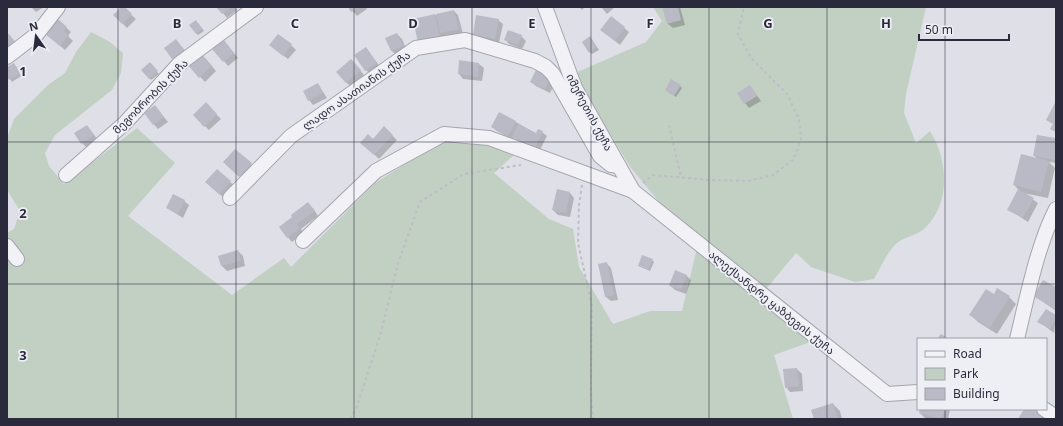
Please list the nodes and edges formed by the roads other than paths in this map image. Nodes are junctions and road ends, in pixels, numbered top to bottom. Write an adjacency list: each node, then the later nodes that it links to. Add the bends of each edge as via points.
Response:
1 (58, 7): 4 (street, via 37,34)
2 (256, 7): 6 (street, მეგობრობის ქუჩა, via 179,64 125,123)
3 (545, 7): 5 (street, იმერეთის ქუჩა, via 575,88)
4 (7, 57)
5 (619, 166): 7 (street, იმერეთის ქუჩა); 8 (street, ლადო ასათიანის ქუჩა, via 611,165 600,156 553,74 546,67 517,55 466,40 416,48 291,136)
6 (66, 174)
7 (633, 191): 10 (street, via 489,138 444,134 376,171); 14 (street, ალექსანდრე ყაზბეგის ქუჩა, via 887,394)
8 (230, 198)
9 (1056, 209): 13 (street, via 1049,222)
10 (303, 241)
11 (7, 246): 12 (street)
12 (17, 259)
13 (1017, 338)
14 (917, 392)
15 (1046, 410): 16 (street)
16 (1056, 417)

